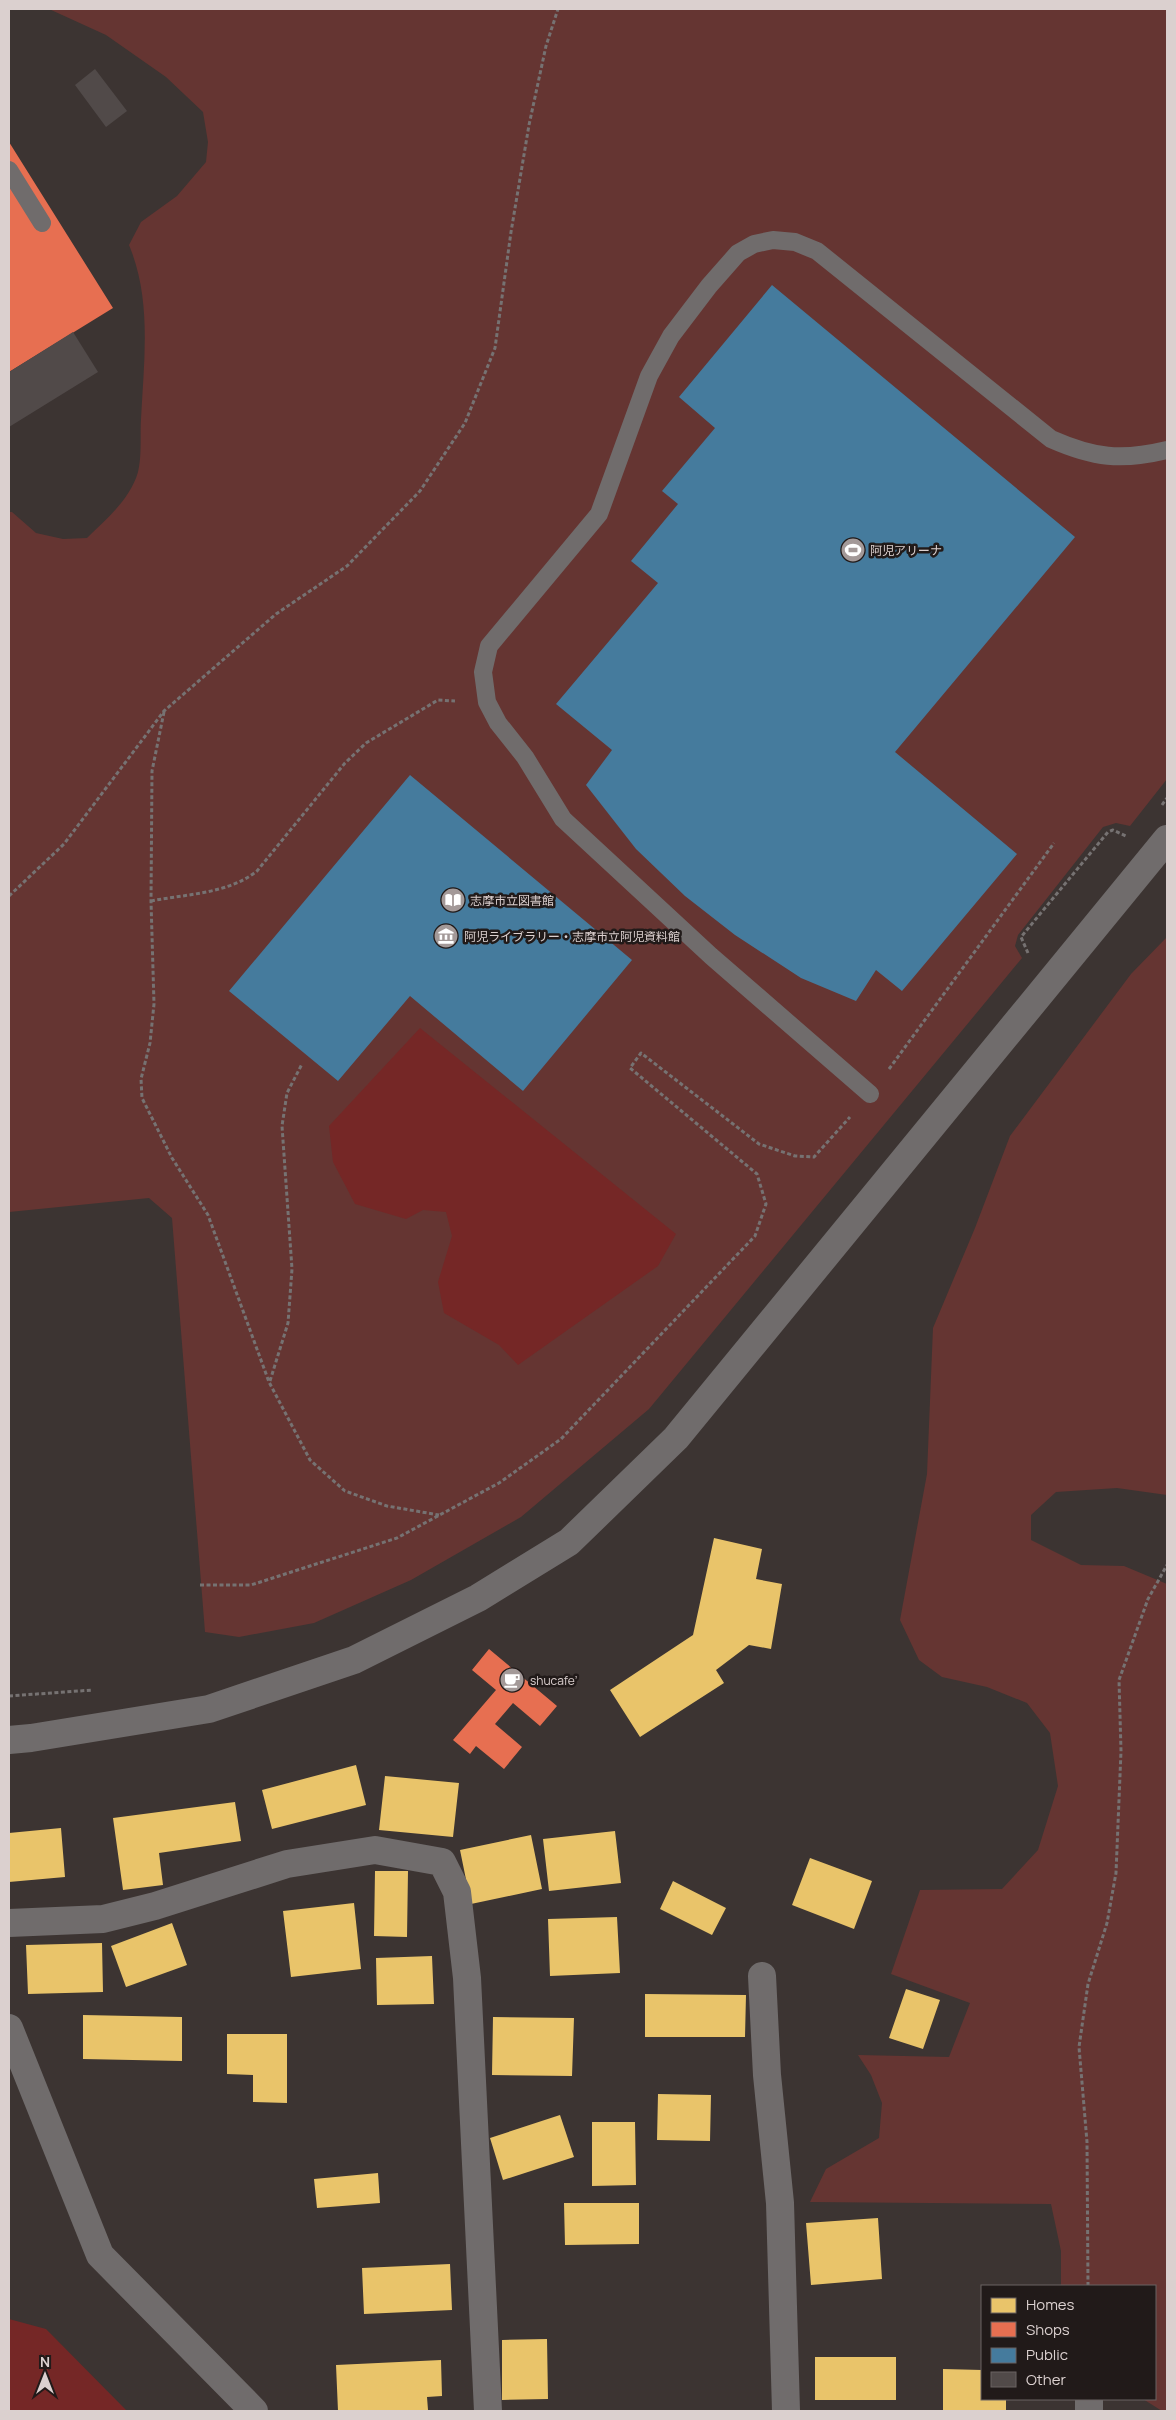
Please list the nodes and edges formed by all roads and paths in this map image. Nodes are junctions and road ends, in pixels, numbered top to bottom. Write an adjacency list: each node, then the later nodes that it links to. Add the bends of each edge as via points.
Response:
1 (558, 9): 6 (path, via 546,46 529,125 495,348 465,423 420,491 347,566 276,614)
2 (9, 170): 3 (lane)
3 (42, 223)
4 (1167, 450): 5 (lane, via 1114,458 1079,451 1051,438 817,251 795,242 773,240 754,244 738,253 671,336 649,376 599,514 489,646 483,672)
5 (487, 702): 13 (path, via 438,700 366,743 345,762 257,872 243,882 226,888); 16 (lane, via 563,819 710,956)
6 (164, 711): 12 (path, via 64,844); 13 (path, via 152,771)
7 (1167, 798): 8 (path)
8 (1161, 805)
9 (1128, 837): 14 (path, via 1114,830 1108,832 1022,937)
10 (1167, 839): 23 (street, via 676,1438 569,1542 478,1598 354,1660 209,1709)
11 (1054, 843): 16 (path)
12 (9, 896)
13 (151, 900): 17 (path, via 154,1004 150,1043 141,1079 142,1098 172,1158 208,1215)
14 (1030, 961)
15 (302, 1064): 17 (path, via 287,1093 282,1126 292,1268 288,1323)
16 (870, 1094): 18 (path, via 814,1157 795,1156 759,1144 642,1053 630,1068 757,1174 766,1204 755,1236 561,1439 499,1483)
17 (269, 1382): 18 (path, via 310,1460 345,1491 387,1506)
18 (440, 1516): 20 (path, via 397,1538 251,1585)
19 (1167, 1565): 27 (path, via 1148,1599 1119,1680 1121,1751 1116,1873 1107,1923 1088,1984 1079,2047 1086,2142)
20 (200, 1585)
21 (96, 1689): 22 (path)
22 (9, 1696)
23 (9, 1740)
24 (9, 1924): 29 (street, via 103,1919 156,1906 287,1864 375,1850 442,1862 457,1892 467,1978)
25 (762, 1976): 30 (street, via 767,2075 780,2203)
26 (9, 2028): 28 (street, via 100,2256)
27 (1088, 2285)
28 (254, 2411)
29 (488, 2411)
30 (786, 2411)

